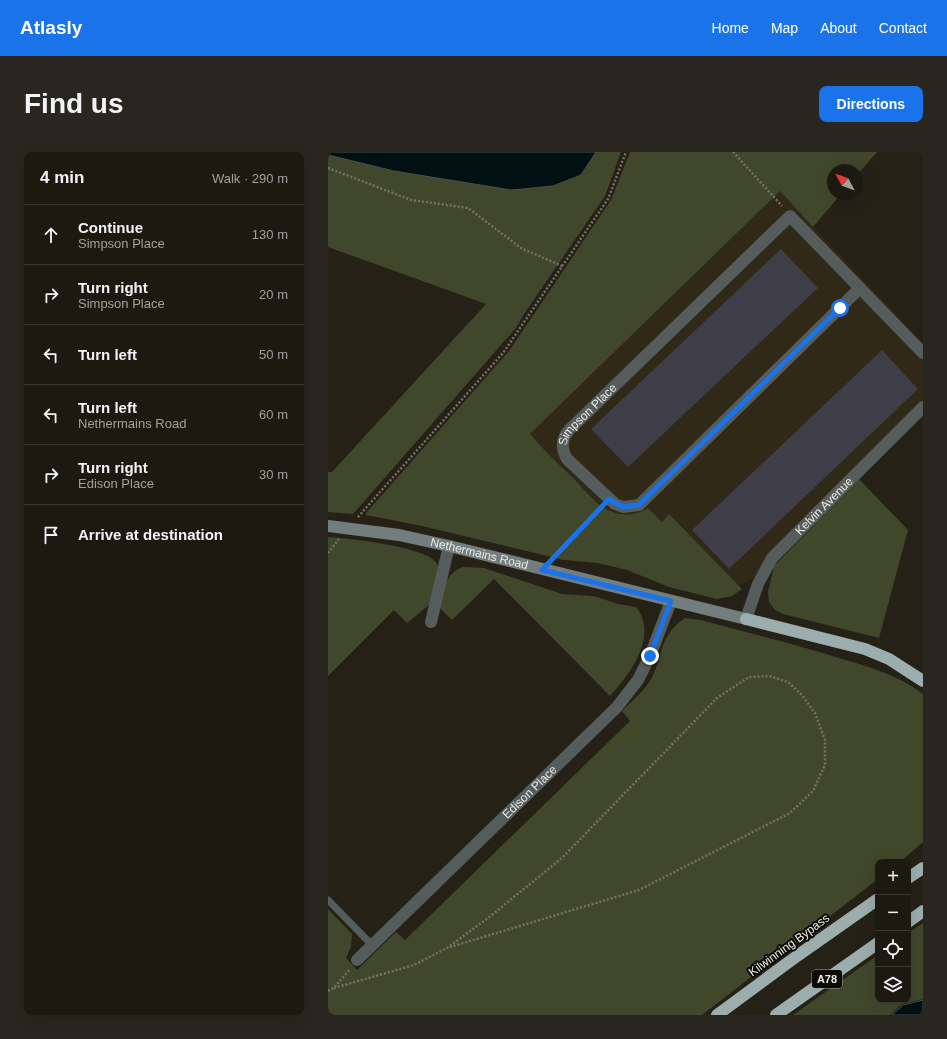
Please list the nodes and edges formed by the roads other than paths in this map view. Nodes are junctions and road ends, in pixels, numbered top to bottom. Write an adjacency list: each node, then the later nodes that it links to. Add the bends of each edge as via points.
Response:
1 (860, 288): 1 (street, Simpson Place, via 790,216 564,436 562,450 567,459 609,499 623,507 639,505); 2 (street)
2 (923, 353)
3 (923, 407): 7 (street, Kelvin Avenue, via 772,558 758,584)
4 (328, 526): 5 (main road, Nethermains Road, via 399,535)
5 (449, 546): 6 (main road, Nethermains Road); 8 (street)
6 (671, 601): 7 (main road, Nethermains Road); 17 (street, Edison Place, via 638,680 617,707)
7 (746, 619): 9 (highway, via 865,648 889,659)
8 (431, 622)
9 (923, 681)
10 (923, 868): 11 (highway)
11 (911, 876)
12 (328, 900): 17 (lane)
13 (875, 901): 19 (highway, Kilwinning Bypass)
14 (923, 911): 15 (highway)
15 (911, 920)
16 (875, 945): 20 (highway, A78)
17 (373, 946): 18 (street, Edison Place)
18 (358, 960)
19 (717, 1015)
20 (776, 1015)

